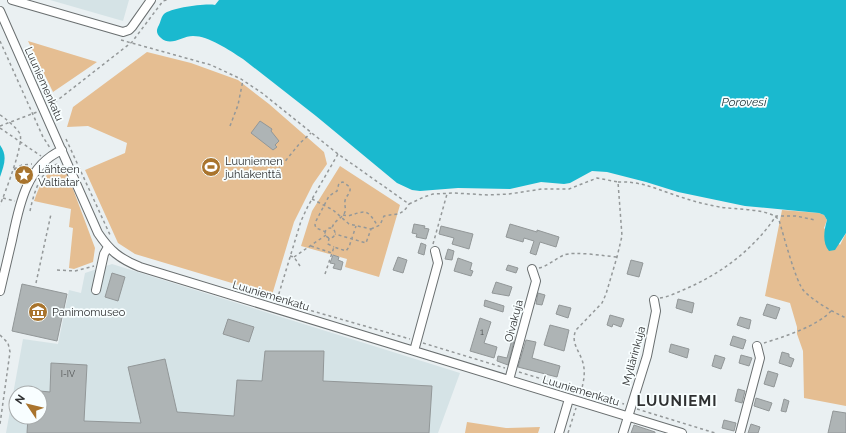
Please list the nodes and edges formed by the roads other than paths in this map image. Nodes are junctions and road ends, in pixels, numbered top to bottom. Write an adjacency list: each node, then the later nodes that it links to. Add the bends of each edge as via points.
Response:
1 (12, 0): 2 (street, via 123,32 132,27)
2 (151, 0)
3 (0, 11): 4 (street, Luuniemenkatu)
4 (62, 150): 5 (street, Luuniemenkatu, via 98,233); 9 (street, via 46,159 25,189)
5 (111, 244): 8 (street, via 104,254); 12 (street, Luuniemenkatu, via 117,256 140,267)
6 (435, 251): 12 (street, via 438,263)
7 (532, 269): 13 (street, Oivakuja, via 536,281)
8 (96, 290)
9 (0, 291)
10 (654, 300): 15 (street, Myllärinkuja, via 656,311 648,348)
11 (757, 346): 19 (street, via 760,358)
12 (414, 351): 13 (street, Luuniemenkatu)
13 (509, 380): 14 (street, Luuniemenkatu)
14 (569, 398): 15 (street, Luuniemenkatu); 16 (street)
15 (628, 416): 17 (street, Myllärinkuja); 18 (street, Luuniemenkatu)
16 (559, 433)
17 (623, 433)
18 (682, 433)
19 (740, 433)

